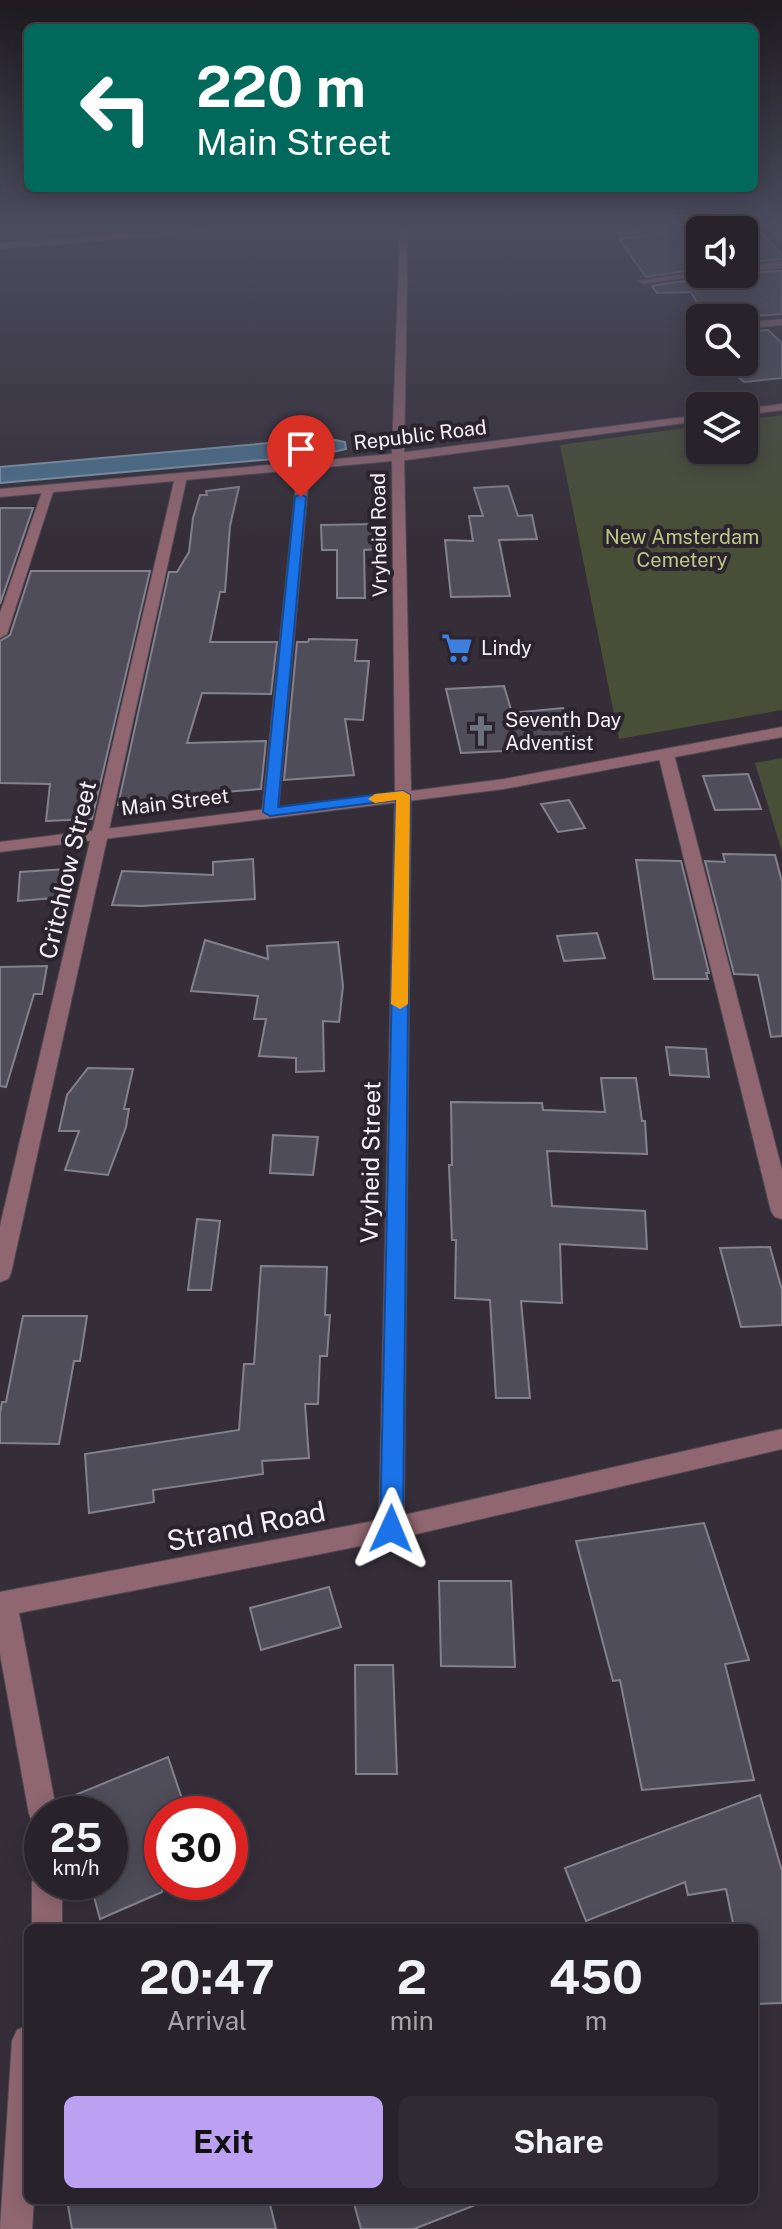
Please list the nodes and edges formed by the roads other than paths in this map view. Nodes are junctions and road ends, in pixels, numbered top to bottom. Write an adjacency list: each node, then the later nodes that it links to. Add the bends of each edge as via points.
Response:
1 (401, 331): 5 (street, Vryheid Road)
2 (782, 407): 3 (street)
3 (758, 410)
4 (686, 420): 5 (street, Republic Road)
5 (398, 457): 6 (street, Republic Road); 13 (street, Vryheid Road)
6 (304, 465): 7 (street, Republic Road); 14 (street)
7 (181, 477): 8 (street, Republic Road); 15 (street, Critchlow Street)
8 (48, 489): 9 (street, Republic Road); 10 (street)
9 (0, 493)
10 (0, 634)
11 (782, 732): 12 (street, Main Street)
12 (666, 754): 13 (street, Main Street, via 504,784); 17 (street)
13 (403, 795): 14 (street, Main Street); 20 (street, Vryheid Street)
14 (270, 812): 15 (street, Main Street)
15 (102, 834): 16 (street, Main Street); 18 (street, Critchlow Street)
16 (0, 847)
17 (782, 1211)
18 (0, 1273)
19 (782, 1439): 20 (street, Strand Road)
20 (391, 1529): 21 (street, Strand Road)
21 (2, 1604): 22 (street)
22 (39, 1796)
23 (47, 1900): 24 (street)
24 (47, 1924)
25 (24, 2099): 26 (street)
26 (15, 2229)

